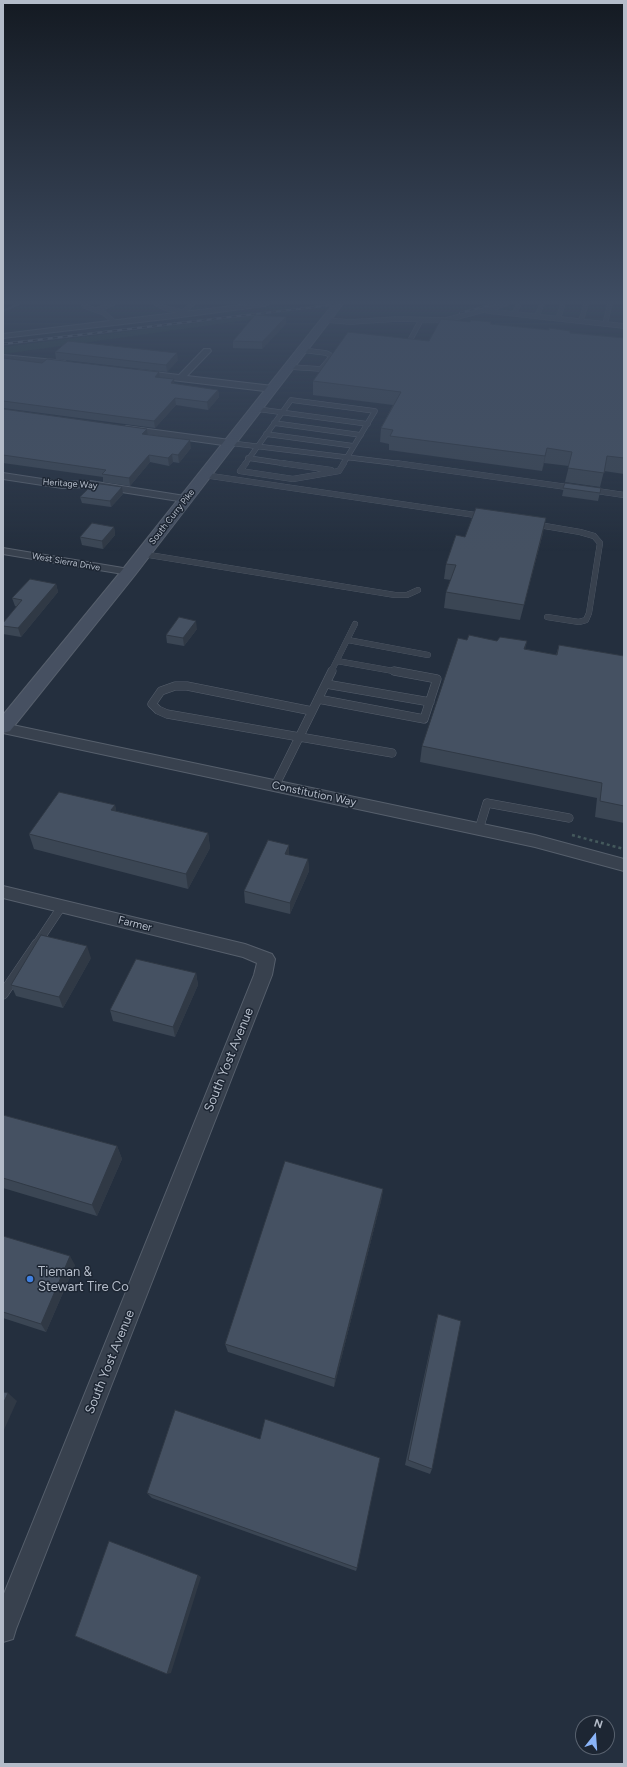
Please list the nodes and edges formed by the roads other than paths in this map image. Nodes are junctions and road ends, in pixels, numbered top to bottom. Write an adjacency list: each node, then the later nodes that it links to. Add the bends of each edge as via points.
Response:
1 (252, 386): 3 (street)
2 (275, 386): 3 (main road, South Curry Pike)
3 (273, 389): 4 (main road, South Curry Pike)
4 (257, 409): 5 (lane); 11 (main road, South Curry Pike)
5 (283, 412): 6 (lane); 7 (lane); 7 (lane, via 292,400 375,411)
6 (274, 423): 9 (lane); 10 (lane)
7 (368, 424): 10 (lane)
8 (118, 428): 11 (street)
9 (266, 434): 12 (lane); 13 (lane)
10 (361, 435): 13 (lane)
11 (230, 443): 12 (lane); 17 (main road, South Curry Pike)
12 (257, 446): 14 (lane); 15 (lane)
13 (354, 446): 14 (lane)
14 (348, 457): 16 (lane); 19 (lane)
15 (248, 458): 16 (lane); 16 (lane, via 240,471 293,479)
16 (339, 471)
17 (204, 475): 22 (main road, South Curry Pike); 23 (lane)
18 (3, 476): 22 (street, Heritage Way, via 62,485 90,484)
19 (576, 488)
20 (584, 489): 21 (lane)
21 (624, 495)
22 (185, 499): 26 (main road, South Curry Pike)
23 (488, 517)
24 (527, 523): 29 (lane, via 580,532 594,536 600,543 586,620 579,622)
25 (3, 551): 27 (street, West Sierra Drive)
26 (143, 554): 27 (main road, South Curry Pike); 28 (lane, via 395,596 407,595)
27 (129, 572): 38 (main road, South Curry Pike)
28 (418, 590)
29 (547, 617)
30 (355, 624): 31 (lane)
31 (348, 640): 32 (lane); 33 (lane)
32 (428, 655)
33 (337, 661): 34 (lane); 36 (lane, via 437,679)
34 (326, 684): 35 (lane); 36 (lane)
35 (318, 699): 36 (lane, via 424,719); 37 (lane)
36 (430, 702)
37 (312, 711): 39 (lane); 39 (lane, via 187,686 175,686 161,691 152,704 167,714)
38 (3, 728): 41 (street, Constitution Way)
39 (300, 737): 40 (lane); 41 (lane)
40 (392, 753)
41 (276, 786): 43 (street, Constitution Way)
42 (569, 818): 43 (lane, via 487,803)
43 (480, 829): 44 (street, Constitution Way)
44 (624, 865)
45 (3, 892): 46 (street, Farmer)
46 (62, 906): 47 (street, Farmer, via 245,951); 48 (lane)
47 (266, 959): 49 (street, South Yost Avenue, via 263,975)
48 (3, 994)
49 (3, 1629)

